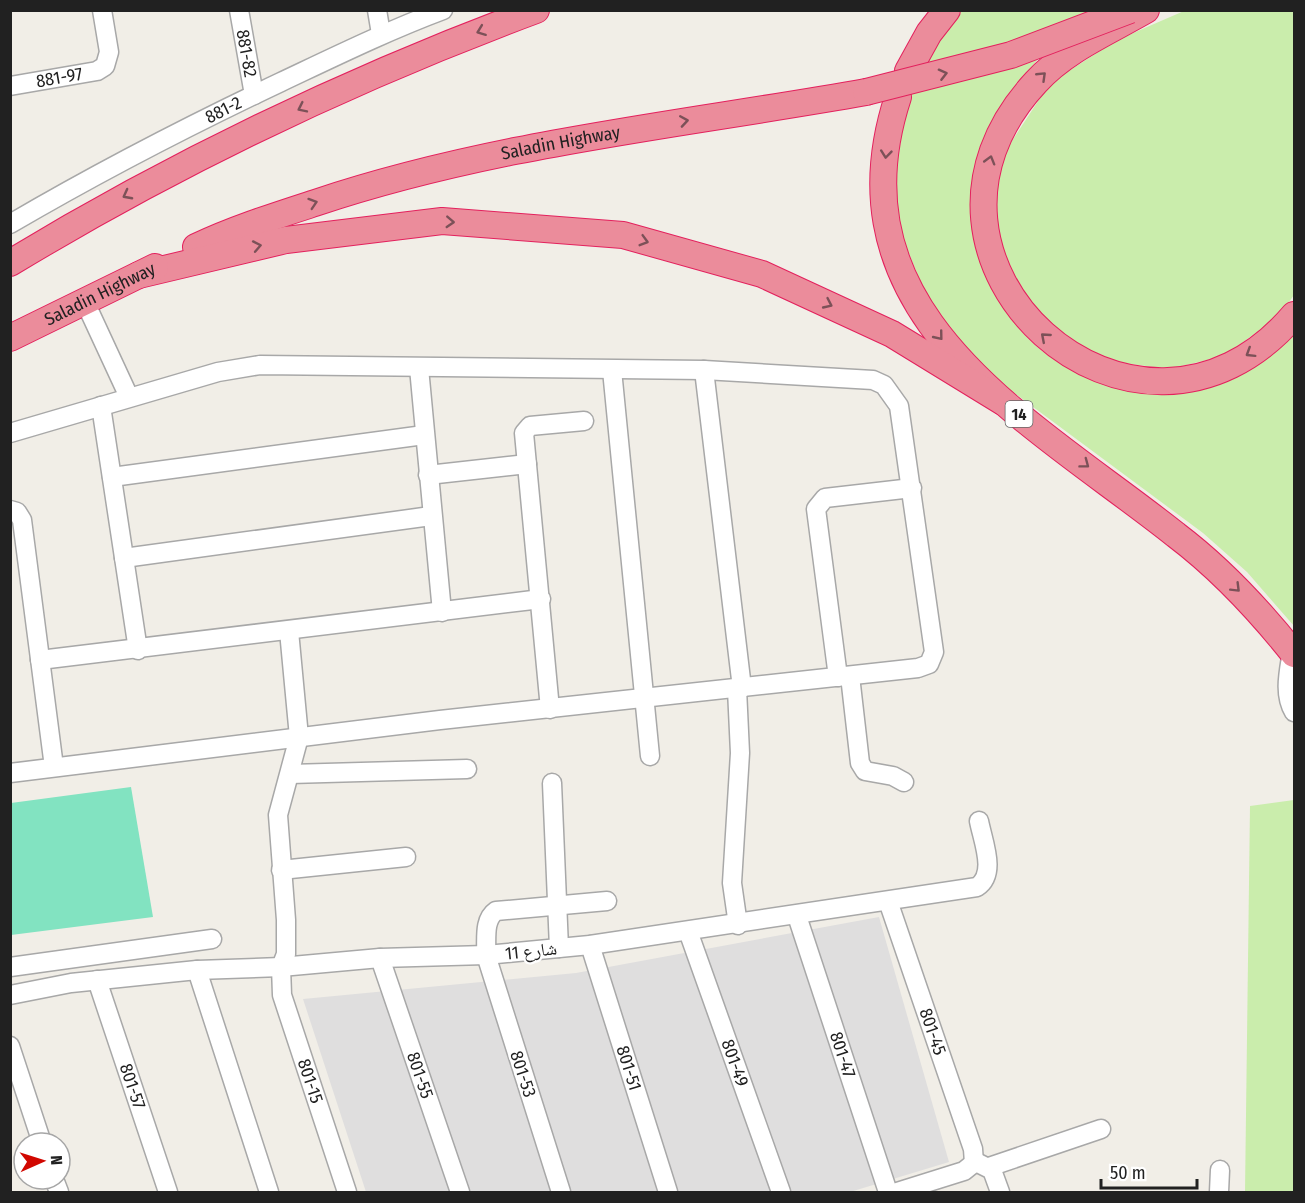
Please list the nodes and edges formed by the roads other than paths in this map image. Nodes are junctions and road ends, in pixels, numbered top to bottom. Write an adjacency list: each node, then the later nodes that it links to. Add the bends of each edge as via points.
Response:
1 (102, 10): 11 (street, 881-97, via 109,52 105,66 97,71)
2 (239, 10): 12 (street, 881-82)
3 (377, 10): 9 (street)
4 (443, 10): 9 (street, 881-2)
5 (536, 10): 15 (highway, one-way to 15, via 306,106 144,186)
6 (947, 10): 10 (highway)
7 (1130, 10): 16 (highway, Saladin Highway, one-way to 7, bridge, via 219,237 381,182 476,158 799,104 938,75 1011,55)
8 (1146, 10): 18 (highway, one-way to 8, via 1263,346 1218,370 1174,380 1143,380 1114,375 1080,362 1058,347 1014,303 997,271 986,229 985,184 997,140 1036,81 1073,51)
9 (381, 34): 12 (street, 881-2)
10 (908, 71)
11 (10, 86)
12 (254, 95): 14 (street, 881-2, via 101,171)
13 (898, 97): 24 (highway, 14, one-way to 24, via 886,150 885,192 889,231 899,268 937,335)
14 (10, 224)
15 (10, 263)
16 (139, 275): 17 (highway, Saladin Highway); 24 (highway, one-way to 24, via 286,240 442,221 622,235 762,274 892,334)
17 (86, 302): 19 (highway, Saladin Highway); 23 (street)
18 (1294, 315)
19 (10, 338)
20 (419, 368): 21 (street); 23 (street, via 246,366); 28 (street)
21 (612, 370): 22 (street); 44 (street)
22 (704, 370): 32 (street, via 860,378 884,385 899,406); 43 (street)
23 (129, 397): 25 (street)
24 (1003, 402): 40 (highway, 14, one-way to 40, via 1206,559)
25 (101, 406): 27 (street); 31 (street)
26 (584, 422): 29 (street, via 527,428)
27 (10, 433)
28 (424, 435): 30 (street); 31 (street)
29 (527, 464): 30 (street); 36 (street)
30 (428, 475): 34 (street)
31 (112, 477): 35 (street)
32 (912, 488): 42 (street, via 933,658 924,667); 42 (street, via 825,498 816,509)
33 (10, 510): 41 (street, via 22,520)
34 (431, 516): 35 (street); 37 (street)
35 (124, 558): 39 (street)
36 (541, 599): 37 (street); 45 (street)
37 (442, 612): 38 (street)
38 (289, 631): 39 (street); 47 (street)
39 (138, 650): 41 (street)
40 (1293, 652): 46 (street, via 1288,683)
41 (40, 660): 49 (street)
42 (844, 677): 43 (street); 53 (street, via 860,763 865,771)
43 (739, 688): 44 (street); 62 (street, via 741,753 732,883)
44 (646, 699): 45 (street); 48 (street)
45 (550, 709): 47 (street)
46 (1294, 712)
47 (300, 737): 49 (street); 52 (street, 801-15)
48 (650, 756)
49 (54, 767): 51 (street)
50 (467, 770): 52 (street)
51 (10, 773)
52 (290, 774): 57 (street, 801-15, via 278,815)
53 (904, 782)
54 (552, 783): 60 (street)
55 (979, 821): 59 (street, شارع 11, via 988,872 984,882 977,887)
56 (406, 857): 57 (street)
57 (281, 870): 70 (street, 801-15, via 286,920 286,954)
58 (607, 901): 60 (street)
59 (888, 901): 61 (street, شارع 11); 77 (street, 801-45)
60 (557, 906): 66 (street); 67 (street, via 496,911 490,915)
61 (797, 916): 62 (street, شارع 11); 86 (street, 801-47)
62 (738, 925): 63 (street, شارع 11)
63 (688, 931): 65 (street, شارع 11); 85 (street, 801-49)
64 (212, 939): 69 (street)
65 (590, 945): 66 (street, شارع 11); 84 (street, 801-51)
66 (559, 948): 67 (street, شارع 11)
67 (486, 955): 68 (street, شارع 11); 83 (street, 801-53)
68 (380, 958): 70 (street, شارع 11); 82 (street, 801-55)
69 (10, 967)
70 (281, 968): 71 (street, شارع 11); 81 (street, 801-15, via 282,995)
71 (197, 970): 72 (street, شارع 11); 80 (street)
72 (97, 980): 73 (street, شارع 11); 79 (street, 801-57)
73 (10, 995)
74 (10, 1046): 76 (street)
75 (1101, 1129): 77 (street)
76 (38, 1131)
77 (981, 1165): 87 (street); 88 (street, 801-45, via 994,1173)
78 (1220, 1170): 89 (street)
79 (168, 1192)
80 (269, 1192)
81 (347, 1192)
82 (460, 1192)
83 (561, 1192)
84 (668, 1192)
85 (782, 1192)
86 (888, 1192)
87 (897, 1192)
88 (1000, 1192)
89 (1219, 1192)

